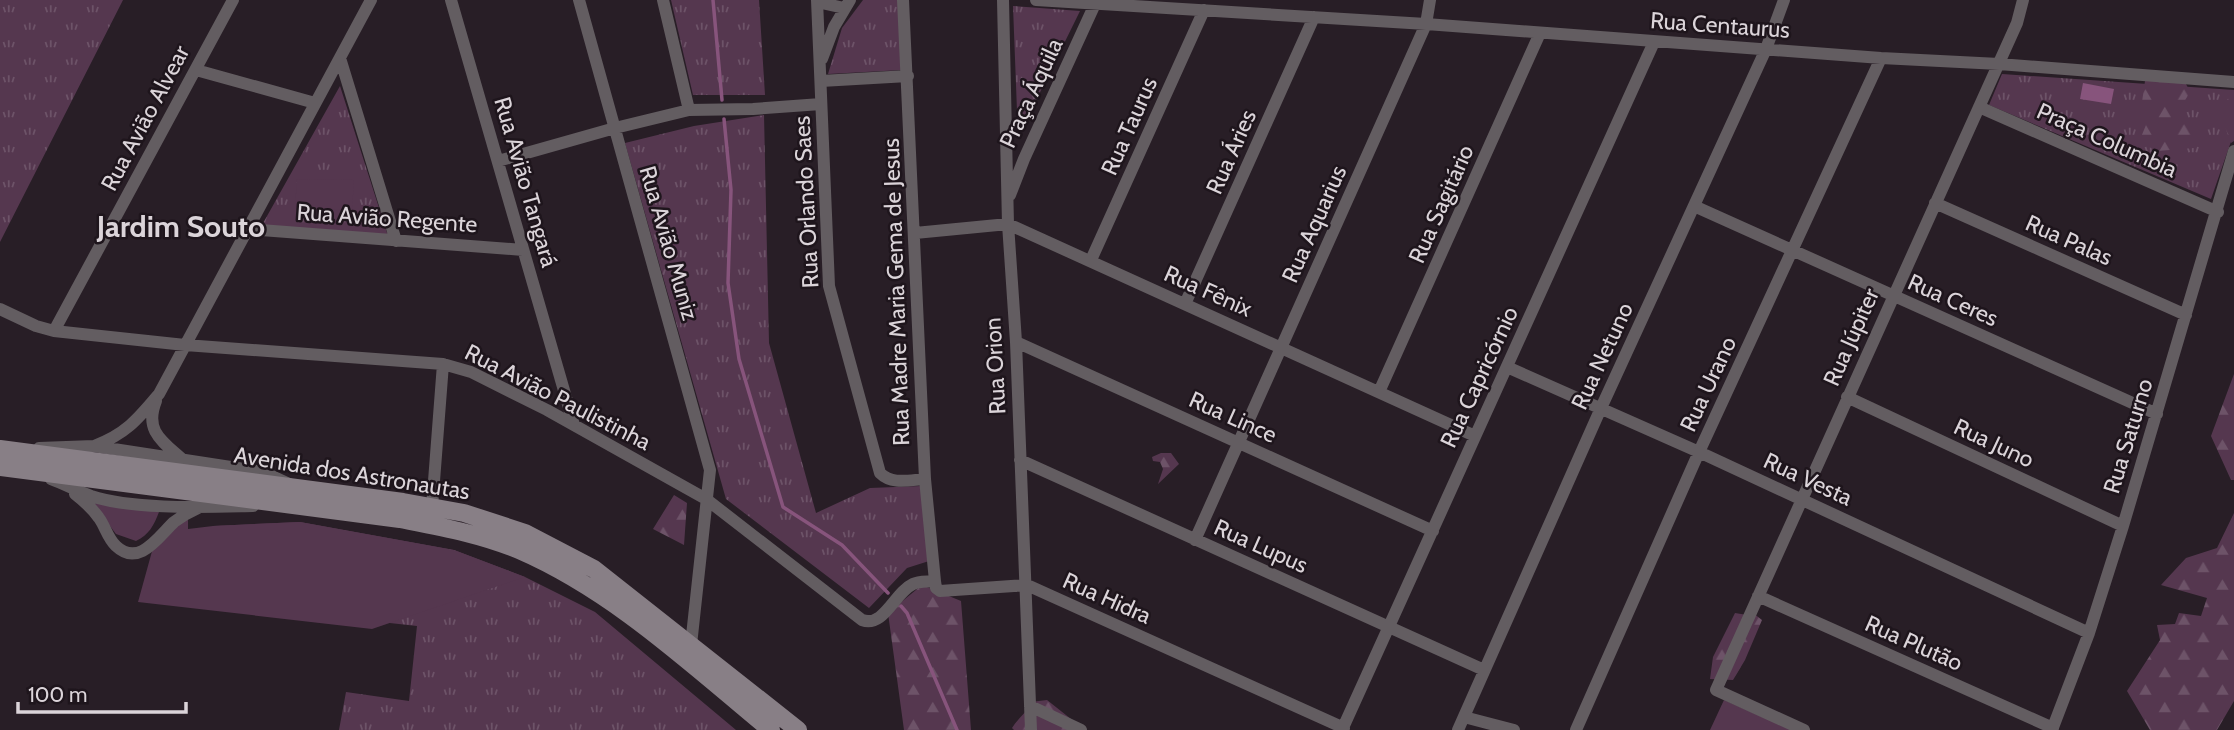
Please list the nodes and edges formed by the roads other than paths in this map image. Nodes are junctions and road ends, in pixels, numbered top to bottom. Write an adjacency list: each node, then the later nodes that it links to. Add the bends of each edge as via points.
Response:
1 (233, 0): 25 (street, Rua Avião Alvear)
2 (371, 0): 21 (street)
3 (451, 0): 37 (street, Rua Avião Tangará)
4 (579, 0): 33 (street, Rua Avião Muniz)
5 (663, 0): 32 (street)
6 (818, 0): 13 (street); 23 (street, Rua Orlando Saes)
7 (903, 0): 26 (street, Rua Madre Maria Gema de Jesus)
8 (1003, 0): 34 (street, Rua Orion)
9 (1036, 0): 14 (street, Rua Centaurus)
10 (1430, 0): 17 (street, Rua Aquarius)
11 (1784, 0): 20 (street, Rua Netuno)
12 (2023, 0): 24 (street, Rua Júpiter)
13 (847, 4): 23 (street)
14 (1096, 4): 15 (street, Rua Centaurus); 36 (street, Praça Áquila)
15 (1205, 10): 16 (street, Rua Centaurus); 48 (street, Rua Taurus)
16 (1314, 17): 17 (street, Rua Centaurus); 50 (street, Rua Áries)
17 (1426, 24): 18 (street, Rua Centaurus); 56 (street, Rua Aquarius)
18 (1540, 33): 19 (street, Rua Centaurus); 60 (street, Rua Sagitário)
19 (1654, 42): 20 (street, Rua Centaurus); 58 (street, Rua Capricórnio)
20 (1766, 49): 22 (street, Rua Centaurus); 40 (street, Rua Netuno)
21 (340, 58): 29 (street); 45 (street)
22 (1881, 58): 24 (street, Rua Centaurus); 47 (street, Rua Urano)
23 (820, 63): 27 (street, Rua Orlando Saes)
24 (1999, 64): 28 (street, Rua Centaurus); 31 (street, Rua Júpiter)
25 (195, 70): 29 (street); 53 (street, Rua Avião Alvear)
26 (908, 76): 27 (street); 44 (street, Rua Madre Maria Gema de Jesus)
27 (821, 81): 30 (street, Rua Orlando Saes)
28 (2234, 82)
29 (315, 103): 43 (street)
30 (821, 104): 32 (street); 77 (street, Rua Orlando Saes, via 829,286 870,439 886,479)
31 (1979, 107): 39 (street, Rua Júpiter); 41 (street, Praça Columbia)
32 (689, 110): 33 (street)
33 (615, 128): 37 (street); 79 (street, Rua Avião Muniz, via 710,470)
34 (1005, 151): 36 (street); 38 (street, Rua Orion)
35 (2234, 151): 41 (street, Rua Saturno)
36 (1024, 159): 38 (street, Praça Áquila)
37 (498, 161): 46 (street, Rua Avião Tangará)
38 (1007, 200): 42 (street, Rua Orion)
39 (1935, 203): 49 (street, Rua Júpiter); 52 (street, Rua Palas)
40 (1694, 206): 47 (street, Rua Ceres); 63 (street, Rua Netuno)
41 (2217, 212): 52 (street, Rua Saturno)
42 (1008, 224): 44 (street, Rua Fênix); 48 (street, Rua Fênix); 54 (street, Rua Orion)
43 (248, 229): 45 (street, Rua Avião Regente); 55 (street)
44 (915, 233): 77 (street, Rua Madre Maria Gema de Jesus)
45 (396, 241): 46 (street, Rua Avião Regente)
46 (523, 250): 59 (street, Rua Avião Tangará)
47 (1794, 251): 49 (street, Rua Ceres); 71 (street, Rua Urano)
48 (1091, 260): 50 (street, Rua Fênix)
49 (1892, 296): 62 (street, Rua Júpiter); 65 (street, Rua Ceres)
50 (1185, 304): 56 (street, Rua Fênix)
51 (0, 309): 53 (street, Rua Avião Paulistinha)
52 (2186, 314): 65 (street, Rua Saturno)
53 (54, 331): 55 (street, Rua Avião Paulistinha)
54 (1016, 342): 68 (street, Rua Lince); 74 (street, Rua Orion)
55 (185, 345): 57 (street, Rua Avião Paulistinha); 61 (street)
56 (1283, 348): 60 (street, Rua Fênix); 68 (street, Rua Aquarius)
57 (443, 364): 64 (street, Rua Avião Paulistinha, via 471,372); 81 (street)
58 (1507, 367): 63 (street, Rua Vesta); 67 (street, Rua Capricórnio)
59 (561, 374): 64 (street, via 558,393); 66 (street, Rua Avião Tangará)
60 (1379, 392): 67 (street, Rua Fênix)
61 (159, 394): 69 (street, via 116,438); 73 (street, via 152,424 162,441)
62 (1847, 397): 80 (street, Rua Júpiter); 82 (street, Rua Juno)
63 (1601, 408): 71 (street, Rua Vesta); 91 (street, Rua Netuno)
64 (547, 410): 66 (street, Rua Avião Paulistinha)
65 (2157, 414): 82 (street, Rua Saturno)
66 (574, 425): 79 (street, Rua Avião Paulistinha)
67 (1475, 436): 83 (street, Rua Capricórnio)
68 (1239, 443): 83 (street, Rua Lince); 84 (street, Rua Aquarius)
69 (94, 446): 72 (street); 73 (street)
70 (0, 449): 72 (main road, Avenida dos Astronautas)
71 (1699, 452): 80 (street, Rua Vesta); 102 (street, Rua Urano)
72 (70, 453): 76 (street); 78 (main road, Avenida dos Astronautas)
73 (183, 460): 78 (street)
74 (1020, 460): 84 (street, Rua Lupus); 86 (street, Rua Orion)
75 (0, 467): 76 (main road, Avenida dos Astronautas)
76 (62, 479): 78 (main road, Avenida dos Astronautas); 78 (street, via 98,517 114,545 132,553 154,544)
77 (925, 479): 85 (street, Rua Madre Maria Gema de Jesus)
78 (208, 485): 81 (main road, Avenida dos Astronautas, via 296,488); 96 (main road, Avenida dos Astronautas, via 299,506 460,530 519,550 585,584)
79 (706, 499): 85 (street, Rua Avião Paulistinha, via 870,623 915,582); 90 (street, Rua Avião Muniz)
80 (1802, 499): 87 (street, Rua Júpiter); 89 (street, Rua Vesta)
81 (432, 507): 90 (main road, Avenida dos Astronautas, via 526,533 593,569)
82 (2123, 526): 89 (street, Rua Saturno)
83 (1433, 531): 88 (street, Rua Capricórnio)
84 (1195, 540): 88 (street, Rua Lupus)
85 (935, 581): 86 (street, Rua Hidra, via 940,591)
86 (1027, 586): 92 (street, Rua Orion); 94 (street, Rua Hidra)
87 (1758, 596): 95 (street, Rua Plutão); 103 (street, Rua Júpiter, via 1716,690)
88 (1388, 627): 91 (street, Rua Lupus); 94 (street, Rua Capricórnio)
89 (2089, 633): 95 (street, Rua Saturno)
90 (691, 645): 97 (main road, Avenida dos Astronautas)
91 (1484, 670): 93 (street, Rua Netuno)
92 (1030, 706): 98 (street, Rua Orion); 99 (street)
93 (1464, 717): 100 (street, Rua Netuno); 101 (street)
94 (1343, 729)
95 (2052, 729)
96 (771, 730)
97 (799, 730)
98 (1031, 730)
99 (1080, 730)
100 (1458, 730)
101 (1514, 730)
102 (1576, 730)
103 (1804, 730)

